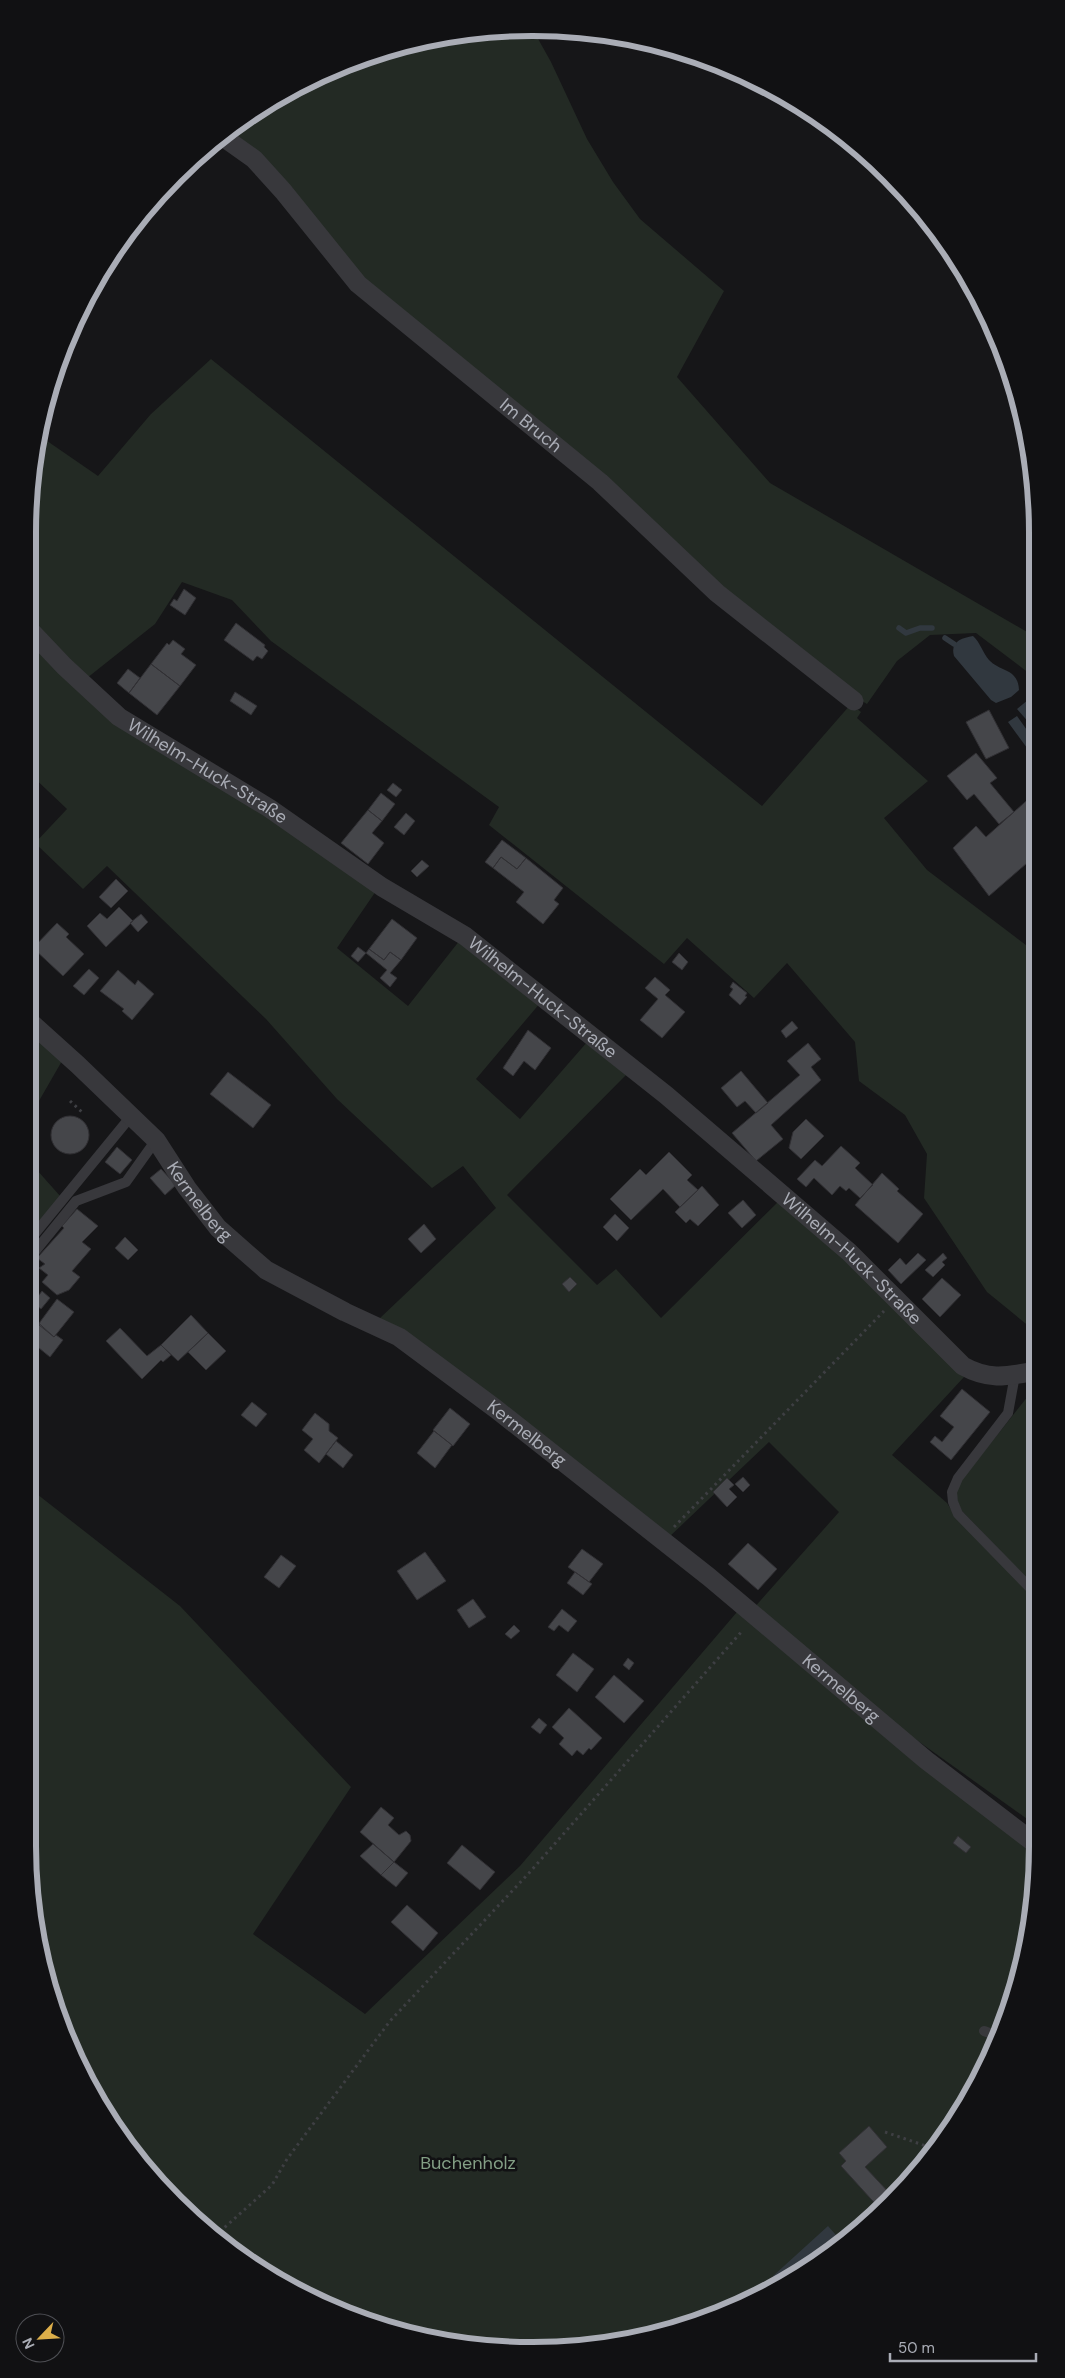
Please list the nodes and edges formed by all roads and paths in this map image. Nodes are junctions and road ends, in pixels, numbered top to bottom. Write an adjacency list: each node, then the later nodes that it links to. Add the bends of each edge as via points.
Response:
1 (228, 141): 3 (street, Im Bruch, via 254,160 284,191 358,284 600,482 718,594)
2 (36, 636): 11 (street, Wilhelm-Huck-Straße, via 119,717 269,808 382,887 465,936 666,1095 849,1252)
3 (854, 701)
4 (36, 1027): 7 (street, Kermelberg)
5 (70, 1101): 6 (path)
6 (82, 1113)
7 (132, 1116): 8 (street, Kermelberg); 9 (lane)
8 (156, 1140): 10 (lane, via 126,1182 76,1201); 14 (street, Kermelberg, via 218,1228 266,1270 345,1312 399,1336)
9 (36, 1232)
10 (36, 1250)
11 (896, 1299): 13 (street, Wilhelm-Huck-Straße, via 964,1366 978,1374 993,1377); 14 (path)
12 (1029, 1372): 13 (street, Wilhelm-Huck-Straße)
13 (1015, 1375): 15 (lane, via 1008,1413 958,1478 952,1492 958,1514)
14 (661, 1540): 16 (street, Kermelberg)
15 (1029, 1587)
16 (755, 1616): 17 (street, Kermelberg, via 926,1760); 22 (path, via 529,1873 390,2021 287,2159 272,2185)
17 (1029, 1838)
18 (984, 2031): 19 (lane)
19 (991, 2034)
20 (885, 2132): 21 (path)
21 (927, 2146)
22 (220, 2231)

